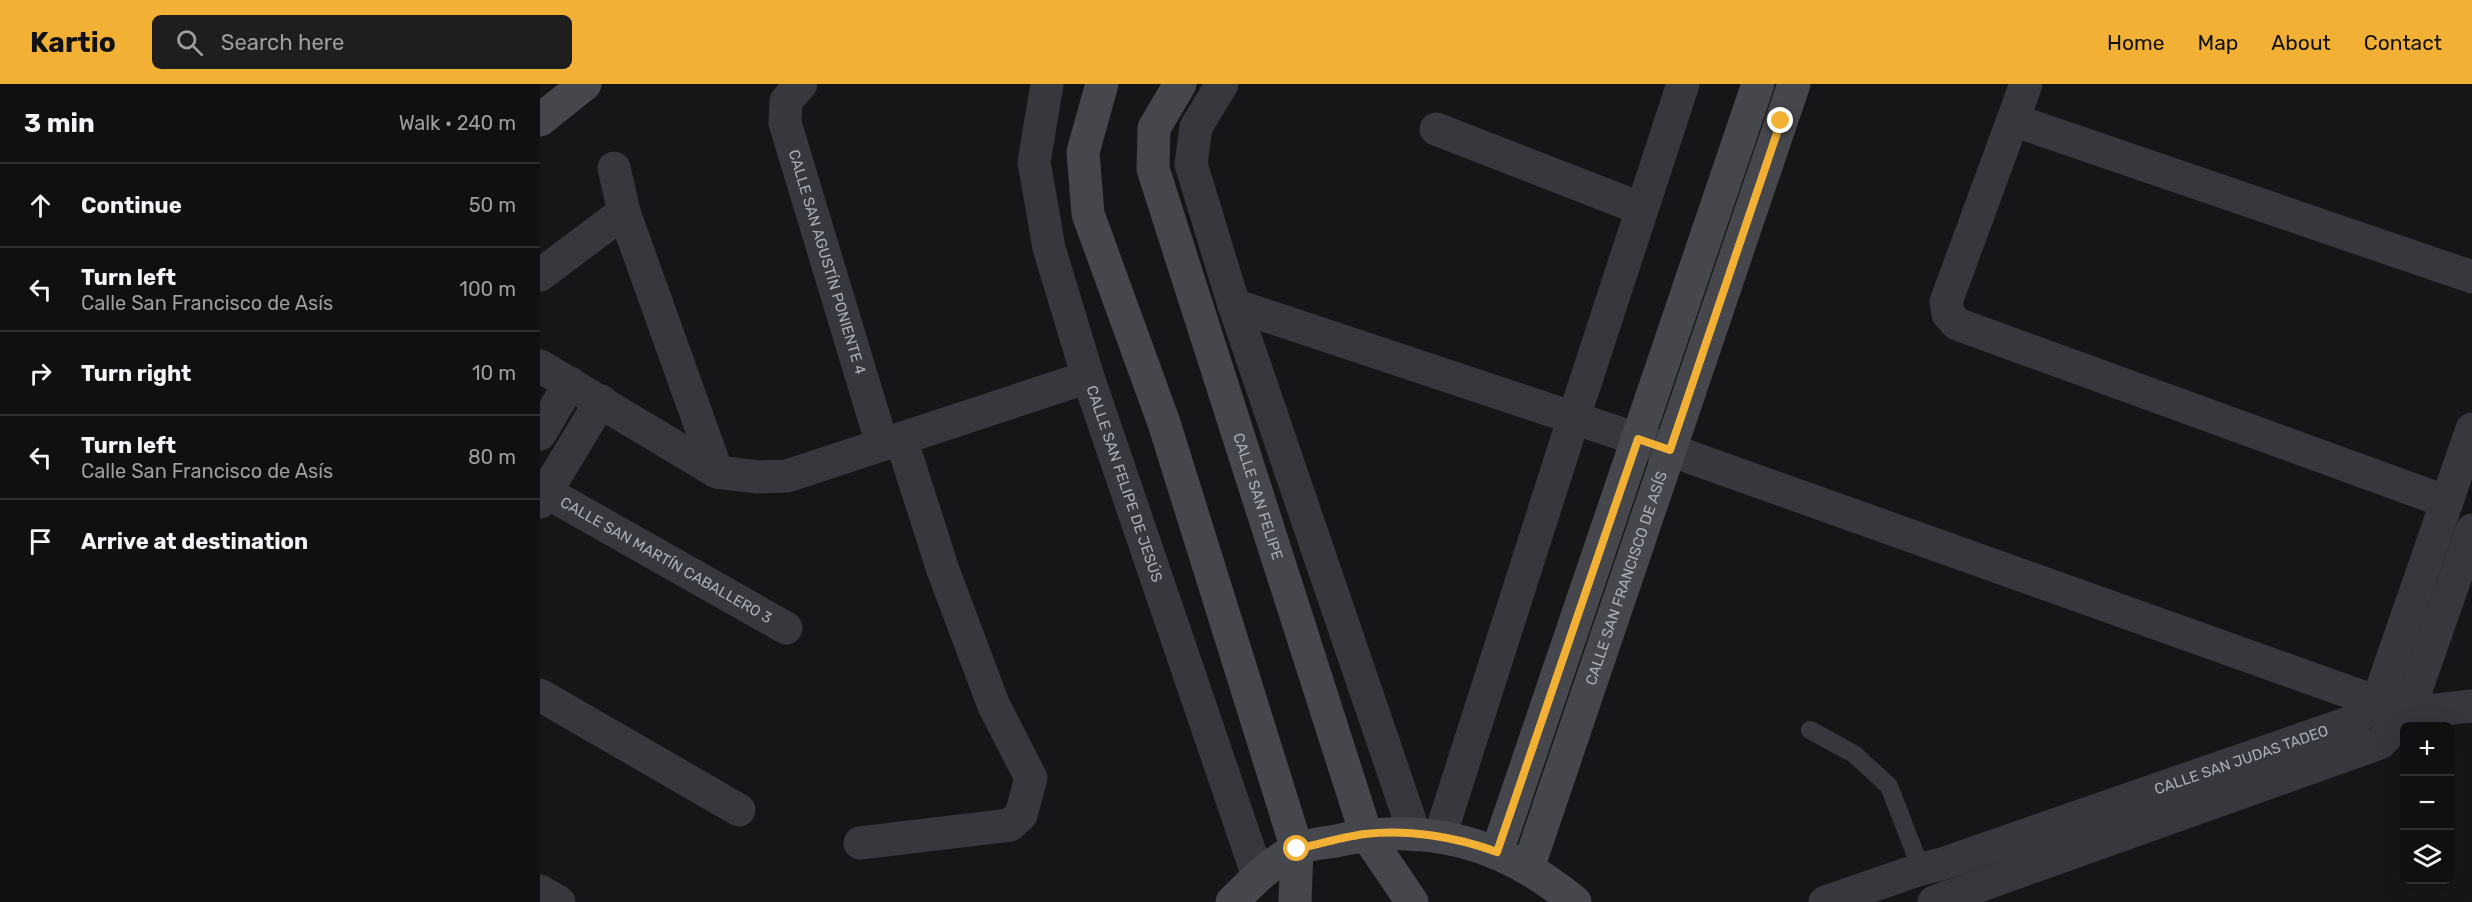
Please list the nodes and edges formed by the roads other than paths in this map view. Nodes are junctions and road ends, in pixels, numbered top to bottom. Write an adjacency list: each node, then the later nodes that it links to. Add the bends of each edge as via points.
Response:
1 (585, 84): 11 (main road)
2 (801, 84): 28 (street, CALLE SAN AGUSTÍN PONIENTE 4, via 786,101 785,123)
3 (1047, 84): 21 (street, CALLE SAN FELIPE DE JESÚS, via 1034,162 1049,248)
4 (1101, 84): 44 (main road, via 1083,152 1088,214 1164,423)
5 (1180, 84): 41 (main road, CALLE SAN FELIPE, via 1154,128 1153,169)
6 (1222, 84): 19 (street, via 1196,127 1191,164)
7 (1683, 84): 15 (street)
8 (1758, 84): 27 (main road)
9 (1794, 84): 29 (main road, CALLE SAN FRANCISCO DE ASÍS)
10 (2026, 84): 12 (street)
11 (540, 120)
12 (2013, 120): 18 (street); 32 (street, via 1946,302 1948,315 1957,324)
13 (1436, 129): 15 (street)
14 (614, 168): 16 (street)
15 (1642, 209): 24 (street)
16 (624, 212): 17 (street); 30 (street)
17 (540, 275)
18 (2472, 277)
19 (1234, 306): 24 (street); 42 (street)
20 (540, 366): 22 (street)
21 (1088, 377): 28 (street); 48 (street, CALLE SAN FELIPE DE JESÚS)
22 (570, 383): 23 (street); 26 (street)
23 (601, 401): 30 (street); 31 (street)
24 (1574, 417): 27 (street); 42 (street)
25 (2472, 429): 32 (street)
26 (540, 434)
27 (1638, 439): 29 (street); 45 (main road)
28 (891, 442): 30 (street, via 787,476); 43 (street, CALLE SAN AGUSTÍN PONIENTE 4, via 990,695 1031,778 1021,815 1010,825)
29 (1670, 450): 36 (street); 47 (main road, CALLE SAN FRANCISCO DE ASÍS)
30 (717, 472)
31 (543, 497): 34 (street, CALLE SAN MARTÍN CABALLERO 3)
32 (2447, 502): 36 (street)
33 (2472, 530): 38 (street, CALLE SAN JUDAS TADEO)
34 (786, 628)
35 (540, 695): 40 (street)
36 (2378, 703): 38 (street); 46 (street, CALLE SAN JUDAS TADEO, via 2351,722)
37 (2472, 706): 38 (street)
38 (2408, 713): 50 (street, CALLE SAN JUDAS TADEO, via 2380,743)
39 (1810, 730): 46 (lane, via 1854,754 1889,786)
40 (739, 810)
41 (1366, 834): 42 (main road); 44 (main road); 54 (main road, CALLE SAN FELIPE)
42 (1428, 836): 45 (main road, via 1473,843)
43 (860, 843)
44 (1297, 849): 48 (main road); 53 (main road)
45 (1497, 852): 47 (main road)
46 (1944, 863): 50 (street); 56 (street, CALLE SAN JUDAS TADEO)
47 (1528, 868): 55 (main road)
48 (1258, 876): 52 (main road)
49 (540, 891): 51 (street)
50 (1965, 897)
51 (559, 902)
52 (1232, 902)
53 (1295, 902)
54 (1412, 902)
55 (1575, 902)
56 (1825, 902)

